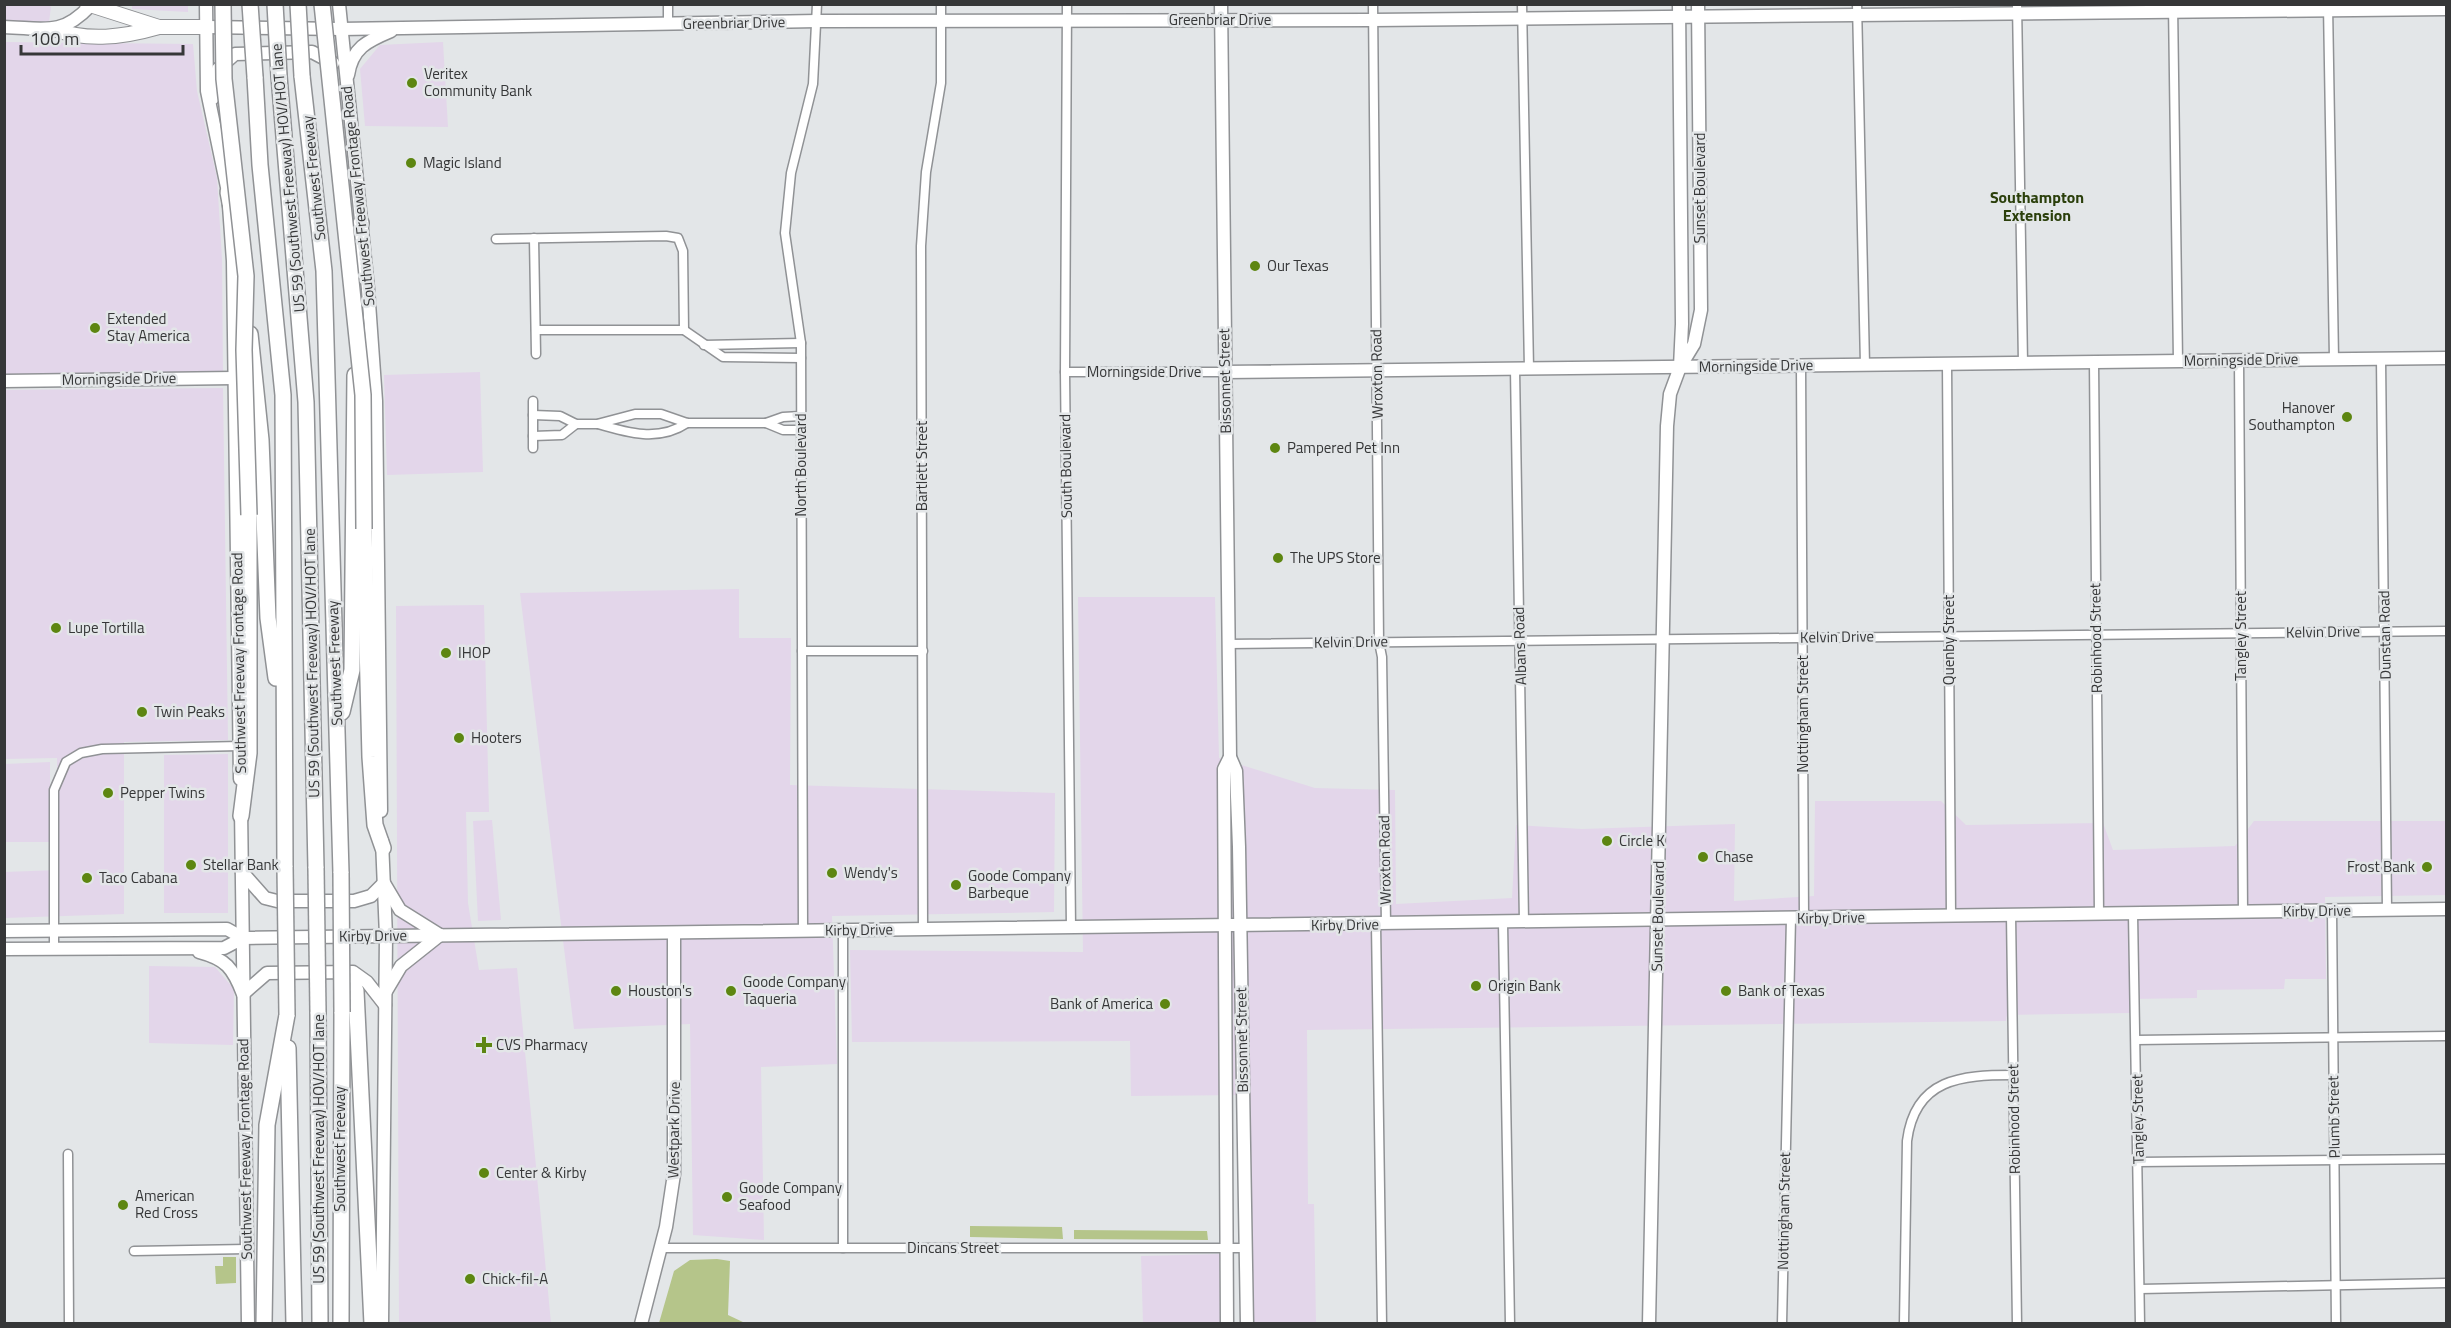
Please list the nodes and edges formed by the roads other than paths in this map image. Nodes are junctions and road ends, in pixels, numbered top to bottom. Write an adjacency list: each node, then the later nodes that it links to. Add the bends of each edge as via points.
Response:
1 (206, 4): 33 (main road, Southwest Freeway Frontage Road)
2 (223, 4): 95 (highway, bridge, via 224,79 246,276 249,753)
3 (250, 4): 91 (highway, bridge, via 260,165 283,395)
4 (275, 4): 155 (highway, US 59 (Southwest Freeway) HOV/HOT lane, bridge, via 306,402)
5 (298, 4): 92 (highway, Southwest Freeway, bridge, via 324,271)
6 (322, 4): 96 (highway, bridge, via 363,394 370,757 375,825)
7 (339, 4): 35 (main road, Southwest Freeway Frontage Road)
8 (668, 4): 30 (street)
9 (817, 4): 28 (street, North Boulevard)
10 (941, 4): 29 (street, Bartlett Street)
11 (1066, 4): 24 (street, South Boulevard)
12 (1221, 4): 26 (main road, Bissonnet Street)
13 (1373, 4): 27 (street, Wroxton Road)
14 (1522, 4): 25 (street)
15 (89, 5): 21 (main road, Greenbriar Drive); 36 (main road, Greenbriar Drive, via 76,21)
16 (2328, 8): 19 (main road, Greenbriar Drive); 20 (main road, Greenbriar Drive); 52 (street)
17 (1857, 9): 18 (main road, Greenbriar Drive); 22 (main road, Greenbriar Drive); 59 (street)
18 (2018, 9): 19 (main road, Greenbriar Drive); 57 (street)
19 (2173, 9): 54 (street)
20 (2446, 9)
21 (120, 10): 32 (main road, Greenbriar Drive)
22 (1699, 10): 23 (main road, Greenbriar Drive); 61 (main road, Sunset Boulevard, via 1701,310 1694,344)
23 (1679, 11): 25 (main road, Greenbriar Drive); 61 (main road, Sunset Boulevard)
24 (1067, 19): 26 (main road, Greenbriar Drive); 29 (main road, Greenbriar Drive); 65 (street, South Boulevard)
25 (1523, 19): 27 (main road, Greenbriar Drive); 63 (street)
26 (1221, 20): 27 (main road, Greenbriar Drive); 66 (main road, Bissonnet Street)
27 (1373, 20): 64 (street, Wroxton Road)
28 (817, 21): 29 (main road, Greenbriar Drive); 30 (main road, Greenbriar Drive); 46 (street, North Boulevard, via 813,84 786,205 787,264)
29 (942, 21): 90 (street, Bartlett Street, via 941,82 926,172 921,246)
30 (668, 24): 34 (main road, Greenbriar Drive)
31 (4, 27): 36 (main road)
32 (159, 27): 33 (main road, Greenbriar Drive); 36 (main road, via 126,36 73,37)
33 (207, 27): 35 (main road, Greenbriar Drive); 38 (main road, Southwest Freeway Frontage Road, via 207,91)
34 (399, 27): 35 (main road, Greenbriar Drive); 37 (main road, via 365,41 355,52)
35 (341, 29): 37 (main road, Southwest Freeway Frontage Road)
36 (54, 30)
37 (346, 88): 38 (main road, via 334,64 312,52 236,54 218,69); 40 (main road, Southwest Freeway Frontage Road)
38 (213, 127): 39 (main road, Southwest Freeway Frontage Road)
39 (228, 192): 67 (main road, Southwest Freeway Frontage Road); 91 (highway, via 243,270 257,406 268,618)
40 (361, 223): 92 (highway, via 355,249 352,670); 96 (main road, Southwest Freeway Frontage Road, via 376,401)
41 (534, 238): 42 (street); 43 (street); 44 (street, via 678,238 683,251)
42 (496, 239)
43 (536, 330): 44 (street); 48 (street)
44 (684, 330): 47 (street)
45 (754, 343): 46 (street); 47 (street); 49 (street)
46 (801, 343): 50 (street, North Boulevard)
47 (704, 345): 49 (street, via 723,357)
48 (536, 354)
49 (754, 358): 50 (street)
50 (801, 358): 71 (street, North Boulevard)
51 (2446, 358): 53 (main road, Morningside Drive)
52 (2334, 359): 53 (main road, Morningside Drive); 55 (main road, Morningside Drive)
53 (2381, 359): 80 (street, Dunstan Road)
54 (2178, 361): 55 (main road, Morningside Drive); 56 (main road, Morningside Drive)
55 (2239, 361): 81 (street, Tangley Street)
56 (2094, 362): 57 (main road, Morningside Drive); 82 (street, Robinhood Street)
57 (2023, 363): 58 (main road, Morningside Drive)
58 (1947, 364): 59 (main road, Morningside Drive); 83 (street, Quenby Street)
59 (1865, 365): 60 (main road, Morningside Drive)
60 (1801, 366): 61 (main road, Morningside Drive); 84 (street, Nottingham Street)
61 (1680, 367): 63 (main road, Morningside Drive); 85 (main road, Sunset Boulevard, via 1670,394 1667,426)
62 (1515, 369): 63 (main road, Morningside Drive); 64 (main road, Morningside Drive); 86 (street, Albans Road)
63 (1529, 369)
64 (1377, 370): 66 (main road, Morningside Drive); 87 (street, Wroxton Road)
65 (1065, 372): 66 (street, Morningside Drive); 115 (street, South Boulevard)
66 (1225, 372): 88 (main road, Bissonnet Street)
67 (234, 378): 68 (main road, Morningside Drive); 93 (main road, Southwest Freeway Frontage Road)
68 (4, 381)
69 (533, 401): 70 (street)
70 (533, 416): 74 (street, via 560,416); 77 (street)
71 (801, 416): 73 (street); 76 (street, North Boulevard)
72 (687, 423): 73 (street); 75 (street, via 661,414 635,414); 75 (street, via 662,434 632,434)
73 (766, 423): 76 (street, via 783,430)
74 (576, 424): 75 (street); 77 (street, via 562,435)
75 (597, 424)
76 (801, 430): 89 (street, North Boulevard)
77 (533, 436): 78 (street)
78 (533, 448)
79 (2446, 631): 80 (street, Kelvin Drive)
80 (2385, 632): 81 (street, Kelvin Drive); 100 (street, Dunstan Road)
81 (2241, 633): 82 (street, Kelvin Drive); 102 (street, Tangley Street)
82 (2096, 635): 83 (street, Kelvin Drive); 103 (street, Robinhood Street)
83 (1949, 636): 84 (street, Kelvin Drive); 106 (street, Quenby Street)
84 (1802, 638): 85 (street, Kelvin Drive); 108 (street, Nottingham Street)
85 (1662, 639): 86 (street, Kelvin Drive); 109 (main road, Sunset Boulevard)
86 (1520, 641): 87 (street, Kelvin Drive); 111 (street, Albans Road)
87 (1380, 642): 88 (street, Kelvin Drive); 112 (street, Wroxton Road)
88 (1228, 644): 94 (main road, Bissonnet Street)
89 (802, 651): 90 (street); 119 (street, North Boulevard)
90 (923, 651): 117 (street, Bartlett Street)
91 (284, 735): 131 (highway, bridge)
92 (337, 736): 130 (highway, Southwest Freeway, bridge, via 341,952)
93 (240, 746): 95 (main road, Southwest Freeway Frontage Road); 116 (street, via 102,749 81,753 66,762 54,790)
94 (1230, 757): 113 (main road, Bissonnet Street, via 1224,769); 114 (main road, Bissonnet Street, via 1236,771)
95 (241, 816): 97 (main road, Southwest Freeway Frontage Road)
96 (383, 848): 98 (main road, Southwest Freeway Frontage Road)
97 (242, 872): 98 (main road, via 265,898 276,901 354,901 371,896); 124 (main road, Southwest Freeway Frontage Road)
98 (384, 883): 122 (main road, via 400,910); 123 (main road, Southwest Freeway Frontage Road)
99 (2446, 909): 100 (main road, Kirby Drive)
100 (2387, 910): 101 (main road, Kirby Drive)
101 (2331, 911): 102 (main road, Kirby Drive); 133 (street, Plumb Street)
102 (2244, 912): 104 (main road, Kirby Drive)
103 (2099, 914): 104 (main road, Kirby Drive); 105 (main road, Kirby Drive)
104 (2133, 914): 134 (street, Tangley Street)
105 (2011, 915): 106 (main road, Kirby Drive); 135 (street, Robinhood Street)
106 (1951, 916): 108 (main road, Kirby Drive)
107 (1791, 918): 108 (main road, Kirby Drive); 109 (main road, Kirby Drive); 165 (street, Nottingham Street)
108 (1804, 918)
109 (1658, 920): 111 (main road, Kirby Drive); 164 (main road, Sunset Boulevard)
110 (1503, 922): 111 (main road, Kirby Drive); 112 (main road, Kirby Drive); 163 (street)
111 (1524, 922)
112 (1381, 924): 114 (main road, Kirby Drive); 162 (street, Wroxton Road)
113 (1225, 925): 114 (main road, Kirby Drive); 115 (main road, Kirby Drive); 136 (main road, Bissonnet Street)
114 (1239, 925): 137 (main road, Bissonnet Street)
115 (1071, 928): 117 (main road, Kirby Drive)
116 (54, 930): 118 (main road, Kirby Drive); 124 (main road, Kirby Drive, via 227,929); 127 (street)
117 (923, 930): 120 (main road, Kirby Drive)
118 (4, 931)
119 (803, 931): 120 (main road, Kirby Drive); 121 (main road, Kirby Drive)
120 (843, 931): 143 (street)
121 (674, 933): 122 (main road, Kirby Drive); 142 (main road, Westpark Drive, via 674,1174)
122 (440, 935): 123 (main road, Kirby Drive); 129 (main road, via 400,966)
123 (386, 936): 124 (main road, Kirby Drive); 129 (main road, Southwest Freeway Frontage Road)
124 (243, 938): 125 (main road, Kirby Drive, via 224,948); 128 (main road, Southwest Freeway Frontage Road)
125 (183, 947): 127 (main road, Kirby Drive); 128 (main road, via 225,963 234,971)
126 (4, 949): 127 (main road, Kirby Drive)
127 (54, 949)
128 (243, 994): 129 (main road, via 267,973 353,972); 146 (main road, Southwest Freeway Frontage Road)
129 (385, 1000): 158 (main road, Southwest Freeway Frontage Road)
130 (349, 1011): 156 (highway, Southwest Freeway); 157 (highway)
131 (287, 1015): 153 (highway, via 267,1125); 154 (highway)
132 (2446, 1036): 133 (street)
133 (2333, 1037): 134 (street); 140 (street, Plumb Street)
134 (2136, 1040): 141 (street, Tangley Street)
135 (2013, 1075): 166 (street, via 1973,1075 1950,1081 1928,1096 1912,1118 1907,1141); 167 (street, Robinhood Street)
136 (1225, 1101): 137 (main road); 144 (main road, Bissonnet Street)
137 (1243, 1101): 145 (main road, Bissonnet Street)
138 (68, 1154): 151 (street)
139 (2446, 1159): 140 (street)
140 (2334, 1160): 141 (street); 149 (street, Plumb Street)
141 (2138, 1162): 150 (street, Tangley Street)
142 (661, 1248): 143 (street, Dincans Street); 159 (main road, Westpark Drive)
143 (843, 1248): 144 (street, Dincans Street)
144 (1226, 1248): 145 (street, Dincans Street); 160 (main road, Bissonnet Street)
145 (1245, 1248): 161 (main road, Bissonnet Street)
146 (247, 1249): 147 (street); 152 (main road, Southwest Freeway Frontage Road)
147 (134, 1251)
148 (2446, 1283): 149 (street)
149 (2336, 1285): 150 (street); 169 (street, Plumb Street)
150 (2140, 1289): 168 (street, Tangley Street)
151 (69, 1323)
152 (248, 1323)
153 (264, 1323)
154 (294, 1323)
155 (320, 1323)
156 (341, 1323)
157 (372, 1323)
158 (382, 1323)
159 (641, 1323)
160 (1227, 1323)
161 (1247, 1323)
162 (1382, 1323)
163 (1510, 1323)
164 (1649, 1323)
165 (1782, 1323)
166 (1904, 1323)
167 (2017, 1323)
168 (2140, 1323)
169 (2336, 1323)

